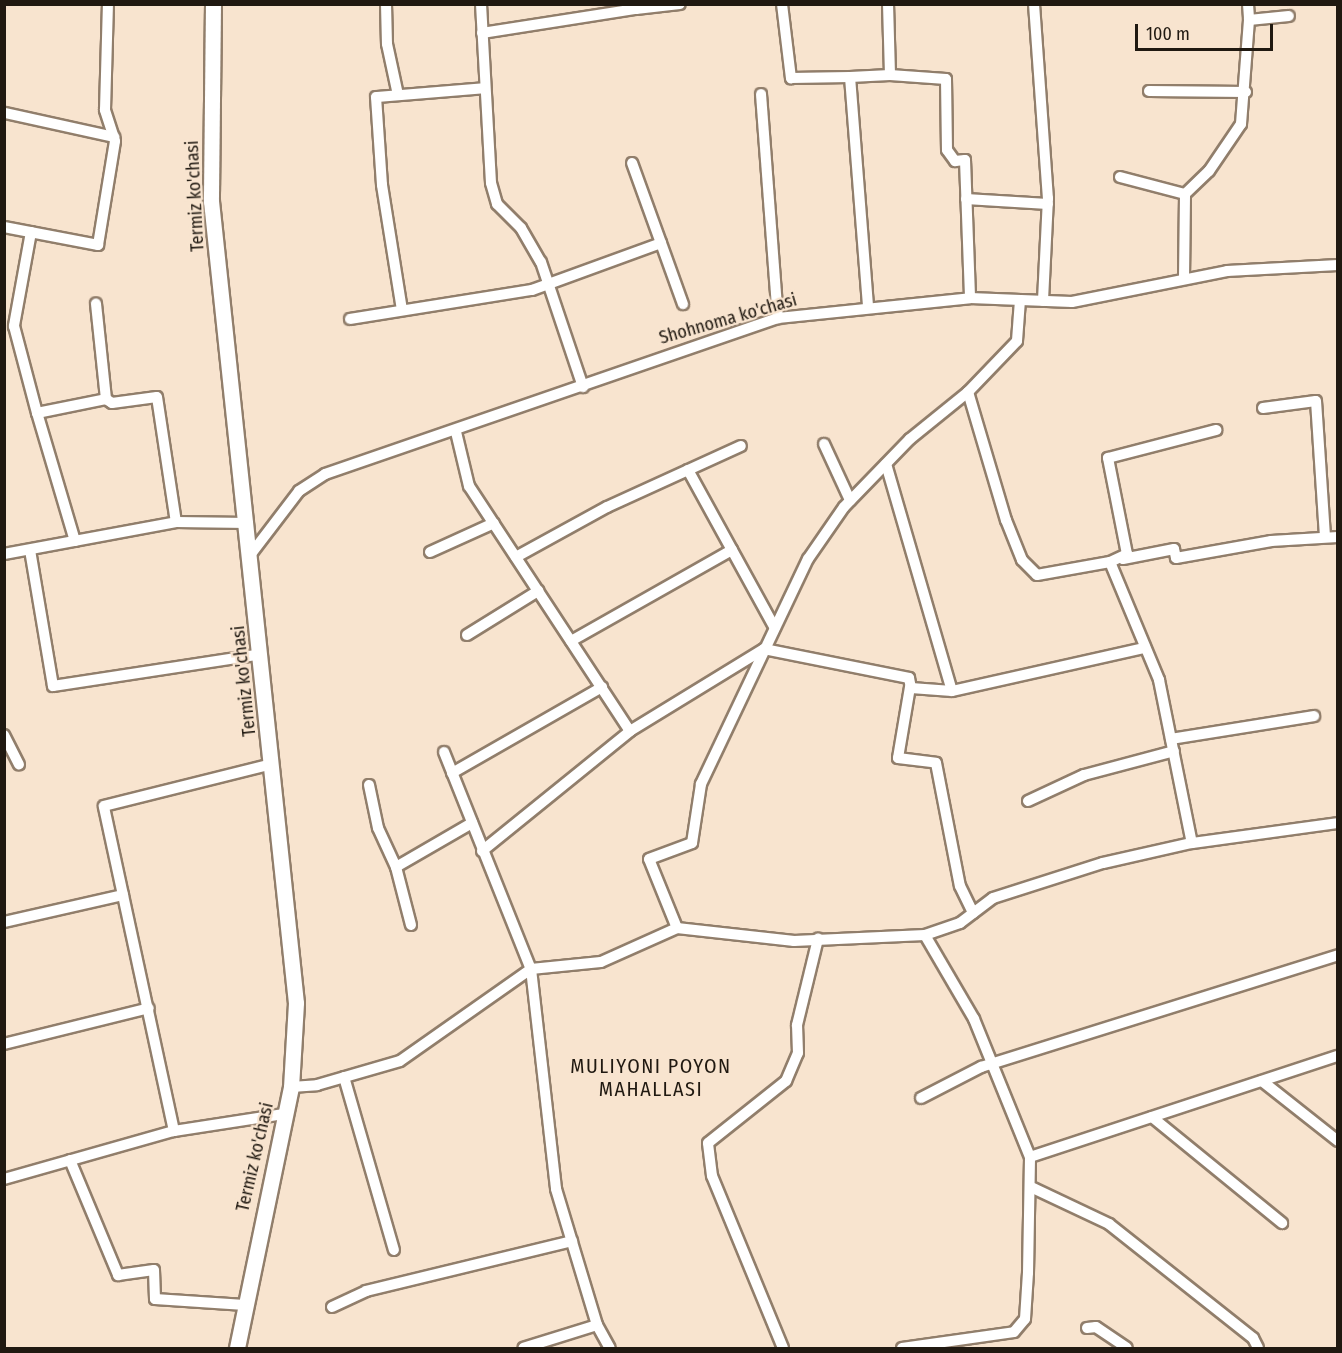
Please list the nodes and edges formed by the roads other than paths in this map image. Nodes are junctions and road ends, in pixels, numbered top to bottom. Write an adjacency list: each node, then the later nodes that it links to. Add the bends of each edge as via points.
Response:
1 (108, 4): 22 (street, via 105,110)
2 (213, 4): 57 (main road, Termiz ko'chasi, via 211,201)
3 (386, 4): 20 (street, via 387,44)
4 (481, 4): 13 (street)
5 (680, 4): 10 (street)
6 (782, 4): 15 (street, via 790,78)
7 (888, 4): 14 (street)
8 (1034, 4): 27 (street, via 1044,93)
9 (1248, 4): 12 (street)
10 (636, 7): 13 (street)
11 (1289, 16): 12 (street)
12 (1248, 20): 18 (street)
13 (482, 33): 16 (street)
14 (890, 75): 15 (street); 26 (street, via 946,79 947,150 955,161 965,160)
15 (850, 77): 39 (street)
16 (485, 88): 20 (street); 33 (street, via 496,204 521,228)
17 (1149, 91): 18 (street)
18 (1246, 92): 25 (street, via 1241,124 1209,171)
19 (761, 93): 41 (street)
20 (398, 95): 40 (street, via 376,97 375,102 381,184)
21 (5, 113): 22 (street)
22 (114, 137): 29 (street, via 98,245)
23 (632, 163): 30 (street)
24 (1120, 177): 25 (street)
25 (1185, 194): 32 (street)
26 (966, 199): 27 (street); 34 (street)
27 (1048, 204): 36 (street)
28 (4, 227): 29 (street)
29 (31, 232): 47 (street, via 14,326)
30 (661, 243): 33 (street); 38 (street)
31 (1338, 265): 32 (street, Shohnoma ko'chasi)
32 (1184, 278): 36 (street, Shohnoma ko'chasi, via 1122,296)
33 (549, 285): 40 (street); 43 (street)
34 (970, 298): 35 (street, Shohnoma ko'chasi); 39 (street, Shohnoma ko'chasi)
35 (1020, 300): 36 (street, Shohnoma ko'chasi); 44 (street, via 1017,341)
36 (1043, 301)
37 (96, 304): 45 (street)
38 (683, 304)
39 (868, 305): 41 (street, Shohnoma ko'chasi)
40 (402, 310): 42 (street)
41 (778, 318): 43 (street, Shohnoma ko'chasi, via 698,342)
42 (350, 319)
43 (583, 387): 49 (street, Shohnoma ko'chasi)
44 (968, 392): 52 (street); 68 (street, via 1006,520 1028,569 1037,575)
45 (106, 399): 47 (street); 55 (street, via 112,403 157,397)
46 (1263, 408): 58 (street, via 1317,401)
47 (37, 413): 60 (street)
48 (1216, 430): 67 (street, via 1108,458 1127,554)
49 (456, 432): 56 (street, via 469,486); 65 (street, Shohnoma ko'chasi, via 325,474 299,491)
50 (825, 444): 54 (street)
51 (741, 446): 53 (street)
52 (886, 464): 54 (street); 78 (street)
53 (688, 470): 62 (street); 66 (street)
54 (850, 500): 70 (street, via 808,559)
55 (176, 522): 57 (street); 60 (street)
56 (494, 523): 63 (street); 66 (street)
57 (248, 524): 65 (main road, Termiz ko'chasi)
58 (1325, 536): 59 (street); 67 (street, via 1176,558 1174,549)
59 (1338, 537)
60 (75, 541): 61 (street)
61 (30, 550): 64 (street); 75 (street, via 53,686)
62 (732, 550): 70 (street); 72 (street)
63 (430, 552)
64 (4, 554)
65 (251, 554): 75 (main road, Termiz ko'chasi)
66 (516, 557): 69 (street)
67 (1123, 559): 68 (street)
68 (1110, 562): 73 (street)
69 (538, 591): 71 (street); 72 (street)
70 (775, 628): 74 (street)
71 (467, 635)
72 (571, 641): 76 (street)
73 (1145, 648): 78 (street); 82 (street)
74 (764, 649): 77 (street, via 909,678); 80 (street); 99 (street, via 701,784 692,843 650,859)
75 (261, 654): 86 (main road, Termiz ko'chasi)
76 (602, 687): 80 (street); 87 (street)
77 (910, 687): 78 (street); 96 (street, via 898,758 936,763 960,886)
78 (952, 692)
79 (1314, 717): 82 (street)
80 (630, 731): 93 (street)
81 (4, 735): 85 (street)
82 (1171, 739): 84 (street)
83 (444, 752): 87 (street)
84 (1174, 752): 89 (street, via 1084,775); 92 (street)
85 (19, 764)
86 (272, 764): 95 (street, via 104,806); 110 (main road, Termiz ko'chasi, via 296,1003)
87 (452, 773): 91 (street)
88 (369, 784): 94 (street, via 378,828)
89 (1028, 801)
90 (1338, 823): 92 (street)
91 (472, 824): 93 (street); 94 (street)
92 (1192, 843): 96 (street, via 1023,888 993,898)
93 (482, 851): 103 (street)
94 (396, 867): 98 (street)
95 (123, 895): 97 (street); 104 (street)
96 (973, 913): 100 (street)
97 (4, 922)
98 (411, 925)
99 (677, 928): 101 (street); 103 (street, via 601,962)
100 (925, 935): 101 (street); 107 (street)
101 (818, 939): 130 (street, via 797,1025 798,1053 786,1081 708,1143 716,1187)
102 (1338, 955): 107 (street)
103 (531, 969): 108 (street, via 400,1061); 121 (street, via 556,1189)
104 (149, 1008): 105 (street); 114 (street)
105 (4, 1044)
106 (1338, 1056): 109 (street)
107 (992, 1063): 111 (street); 116 (street)
108 (344, 1077): 110 (street); 122 (street)
109 (1262, 1081): 113 (street); 115 (street)
110 (291, 1087): 112 (main road, Termiz ko'chasi)
111 (921, 1098)
112 (284, 1114): 114 (street); 123 (main road, Termiz ko'chasi)
113 (1152, 1117): 116 (street); 120 (street)
114 (174, 1131): 117 (street)
115 (1338, 1141)
116 (1030, 1157): 119 (street)
117 (70, 1160): 118 (street); 123 (street, via 118,1275 154,1270 155,1299)
118 (4, 1179)
119 (1033, 1188): 131 (street, via 1021,1327); 133 (street, via 1109,1224 1253,1338)
120 (1282, 1223)
121 (572, 1241): 124 (street, via 366,1291); 125 (street)
122 (394, 1250)
123 (245, 1305): 127 (main road, Termiz ko'chasi)
124 (332, 1307)
125 (597, 1325): 128 (street); 129 (street)
126 (1087, 1328): 132 (street, via 1096,1327)
127 (237, 1348)
128 (523, 1348)
129 (610, 1348)
130 (783, 1348)
131 (902, 1348)
132 (1127, 1348)
133 (1258, 1348)

